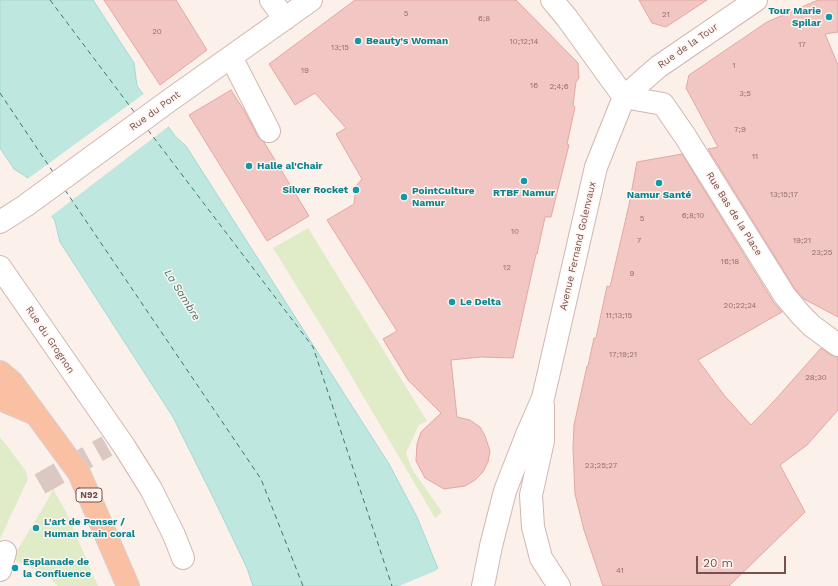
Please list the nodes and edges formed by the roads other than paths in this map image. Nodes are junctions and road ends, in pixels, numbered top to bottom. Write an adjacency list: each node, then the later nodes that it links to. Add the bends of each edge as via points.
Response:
1 (271, 0): 5 (street)
2 (311, 0): 5 (street, Rue du Pont)
3 (552, 0): 7 (street, via 568,18)
4 (756, 0): 7 (street, Rue de la Tour, via 658,67)
5 (285, 19): 6 (street, Rue du Pont)
6 (232, 57): 8 (street); 9 (street, Rue du Pont)
7 (624, 97): 11 (street, Rue Bas de la Place, via 663,104 785,296 812,326); 14 (street, Avenue Fernand Golenvaux, via 596,167)
8 (269, 130)
9 (0, 222)
10 (0, 267): 16 (street, Rue du Grognon, via 124,446 150,489)
11 (838, 345)
12 (0, 372): 15 (main road, N92, via 12,382)
13 (0, 397): 15 (main road, N92)
14 (543, 398): 18 (street, Avenue Fernand Golenvaux, via 505,491); 19 (street, Avenue Fernand Golenvaux, via 543,442 531,495 533,527 541,558)
15 (33, 413): 17 (main road, N92, via 79,473)
16 (183, 558)
17 (128, 586)
18 (483, 586)
19 (559, 586)

